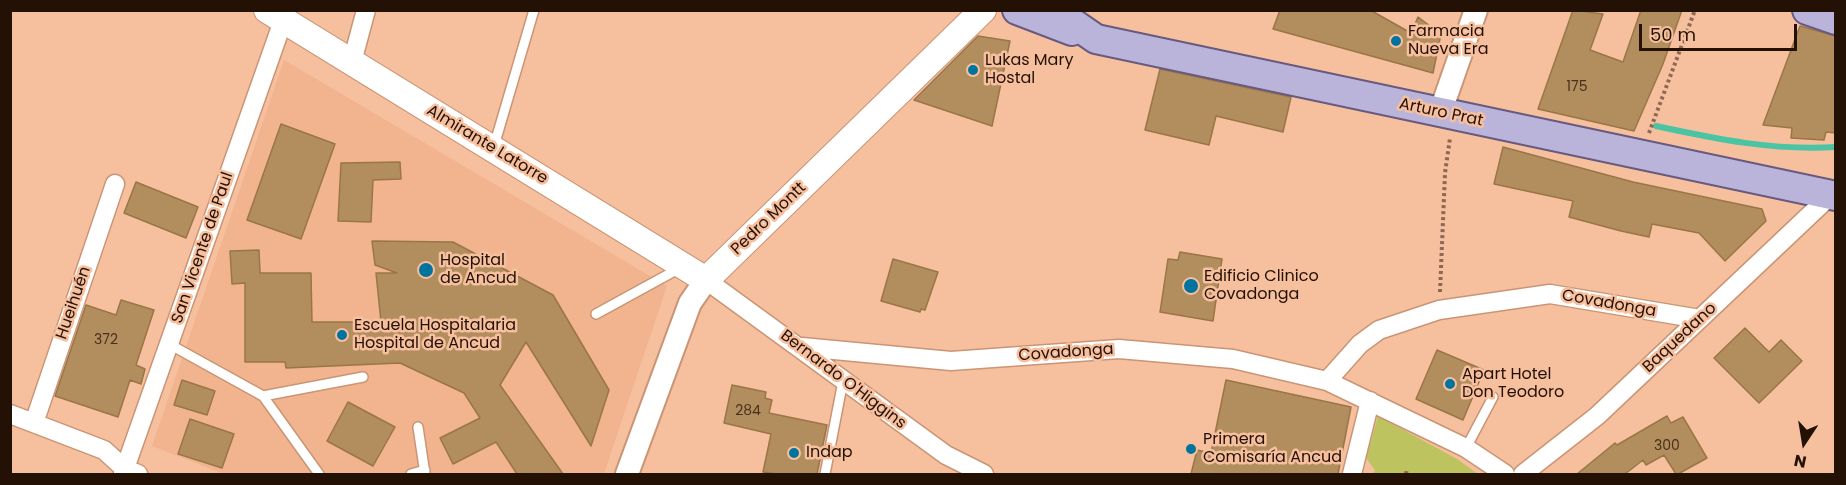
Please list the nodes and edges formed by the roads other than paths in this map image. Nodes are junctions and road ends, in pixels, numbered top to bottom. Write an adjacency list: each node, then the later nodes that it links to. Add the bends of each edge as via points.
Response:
1 (366, 10): 11 (street)
2 (534, 10): 13 (lane)
3 (982, 10): 16 (main road, Pedro Montt)
4 (1017, 10): 10 (main road)
5 (1054, 10): 10 (main road, Arturo Prat)
6 (1476, 10): 12 (street)
7 (1807, 10): 9 (main road)
8 (275, 16): 11 (main road, Almirante Latorre); 19 (street, San Vicente de Paul)
9 (1836, 20)
10 (1095, 39): 12 (main road, Arturo Prat)
11 (352, 62): 13 (main road, Almirante Latorre)
12 (1447, 114): 15 (main road, Arturo Prat)
13 (493, 148): 16 (main road, Almirante Latorre)
14 (115, 184): 28 (street, Hueihuén)
15 (1834, 194): 18 (street, Baquedano)
16 (696, 273): 17 (lane); 20 (street, Bernardo O'Higgins); 35 (street, Pedro Montt, via 690,303)
17 (596, 314)
18 (1700, 319): 23 (street, Covadonga, via 1550,294 1439,310 1379,330 1360,344); 40 (street, Baquedano, via 1597,416)
19 (169, 344): 24 (lane); 32 (street, San Vicente de Paul)
20 (802, 347): 22 (street, Bernardo O'Higgins); 23 (street, Covadonga, via 951,361 1119,350 1233,358)
21 (363, 376): 24 (lane)
22 (843, 381): 36 (lane); 37 (street, Bernardo O'Higgins, via 946,455)
23 (1328, 381): 26 (street, Covadonga)
24 (263, 396): 33 (lane)
25 (1493, 397): 30 (lane)
26 (1370, 401): 30 (street, Covadonga); 38 (street)
27 (10, 414): 28 (street)
28 (34, 423): 32 (street, via 104,450)
29 (418, 427): 31 (lane)
30 (1466, 448): 39 (street, Covadonga)
31 (425, 472): 34 (lane)
32 (129, 473)
33 (319, 474)
34 (411, 474)
35 (627, 474)
36 (825, 474)
37 (984, 474)
38 (1353, 474)
39 (1505, 474)
40 (1523, 474)

